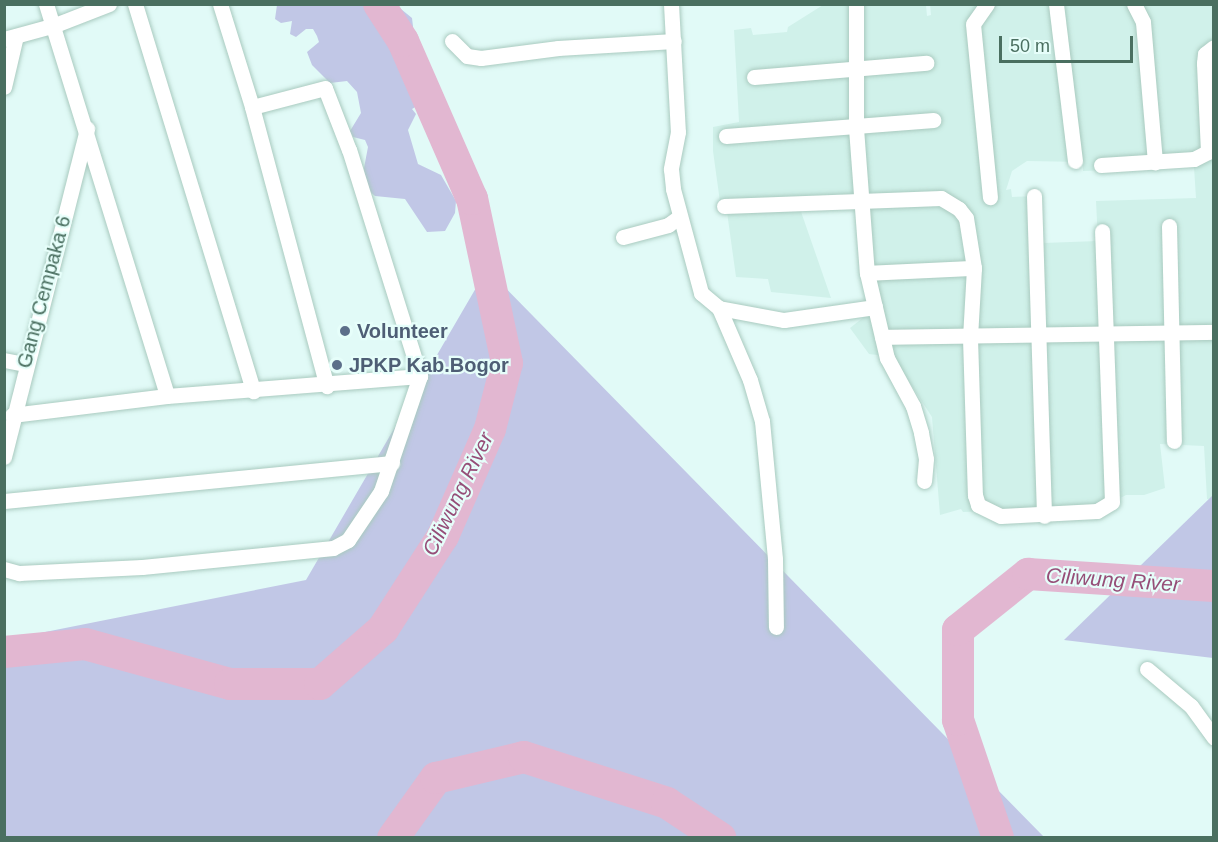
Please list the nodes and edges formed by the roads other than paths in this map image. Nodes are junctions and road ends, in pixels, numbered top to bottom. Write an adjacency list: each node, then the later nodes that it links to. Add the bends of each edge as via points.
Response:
1 (46, 4): 10 (street)
2 (109, 4): 10 (street)
3 (135, 4): 49 (street)
4 (220, 4): 19 (street)
5 (671, 4): 13 (street)
6 (856, 4): 16 (street)
7 (987, 4): 28 (street, via 973,24)
8 (1056, 4): 24 (street)
9 (1134, 4): 25 (street, via 1143,22)
10 (55, 26): 11 (street); 21 (street)
11 (10, 37): 18 (street)
12 (453, 41): 13 (street, via 467,56 482,58 558,48)
13 (674, 41): 31 (street, via 678,132 671,169)
14 (1214, 47): 25 (street, via 1205,54 1204,63 1208,152 1194,159)
15 (926, 63): 16 (street)
16 (855, 69): 17 (street); 22 (street)
17 (754, 77)
18 (4, 87)
19 (252, 107): 47 (street, via 325,88 349,150); 48 (street)
20 (933, 120): 22 (street)
21 (87, 128): 46 (street, Gang Cempaka 6); 50 (street)
22 (856, 128): 23 (street); 29 (street)
23 (726, 136)
24 (1074, 161)
25 (1155, 162): 26 (street)
26 (1101, 165)
27 (1034, 196): 42 (street)
28 (990, 197)
29 (860, 198): 30 (street); 35 (street, via 941,198 966,218); 36 (street)
30 (724, 206)
31 (680, 217): 34 (street, via 668,225); 38 (street, via 701,293)
32 (1169, 226): 40 (street)
33 (1102, 231): 41 (street)
34 (623, 237)
35 (974, 268): 36 (street); 44 (street)
36 (867, 273): 37 (street)
37 (875, 307): 38 (street, via 784,320); 43 (street)
38 (719, 308): 59 (street, via 750,380 762,421 775,559)
39 (1214, 332): 40 (street)
40 (1170, 333): 41 (street); 52 (street)
41 (1104, 334): 42 (street); 57 (street, via 1112,502 1097,511)
42 (1036, 336): 44 (street); 57 (street)
43 (882, 337): 44 (street); 55 (street, via 887,358 915,415 926,459)
44 (970, 338): 57 (street, via 978,505 1001,516)
45 (4, 360): 46 (street)
46 (25, 364): 51 (street, Gang Cempaka 6)
47 (420, 376): 48 (street); 54 (street)
48 (327, 386): 49 (street)
49 (254, 391): 50 (street)
50 (167, 396): 51 (street)
51 (12, 415): 53 (street, Gang Cempaka 6)
52 (1174, 441)
53 (4, 457)
54 (392, 463): 56 (street); 58 (street, via 367,513 348,540 333,548 142,567 19,573)
55 (924, 481)
56 (4, 501)
57 (1044, 516)
58 (4, 569)
59 (776, 627)
60 (1147, 669): 61 (street, via 1191,706)
61 (1214, 738)

